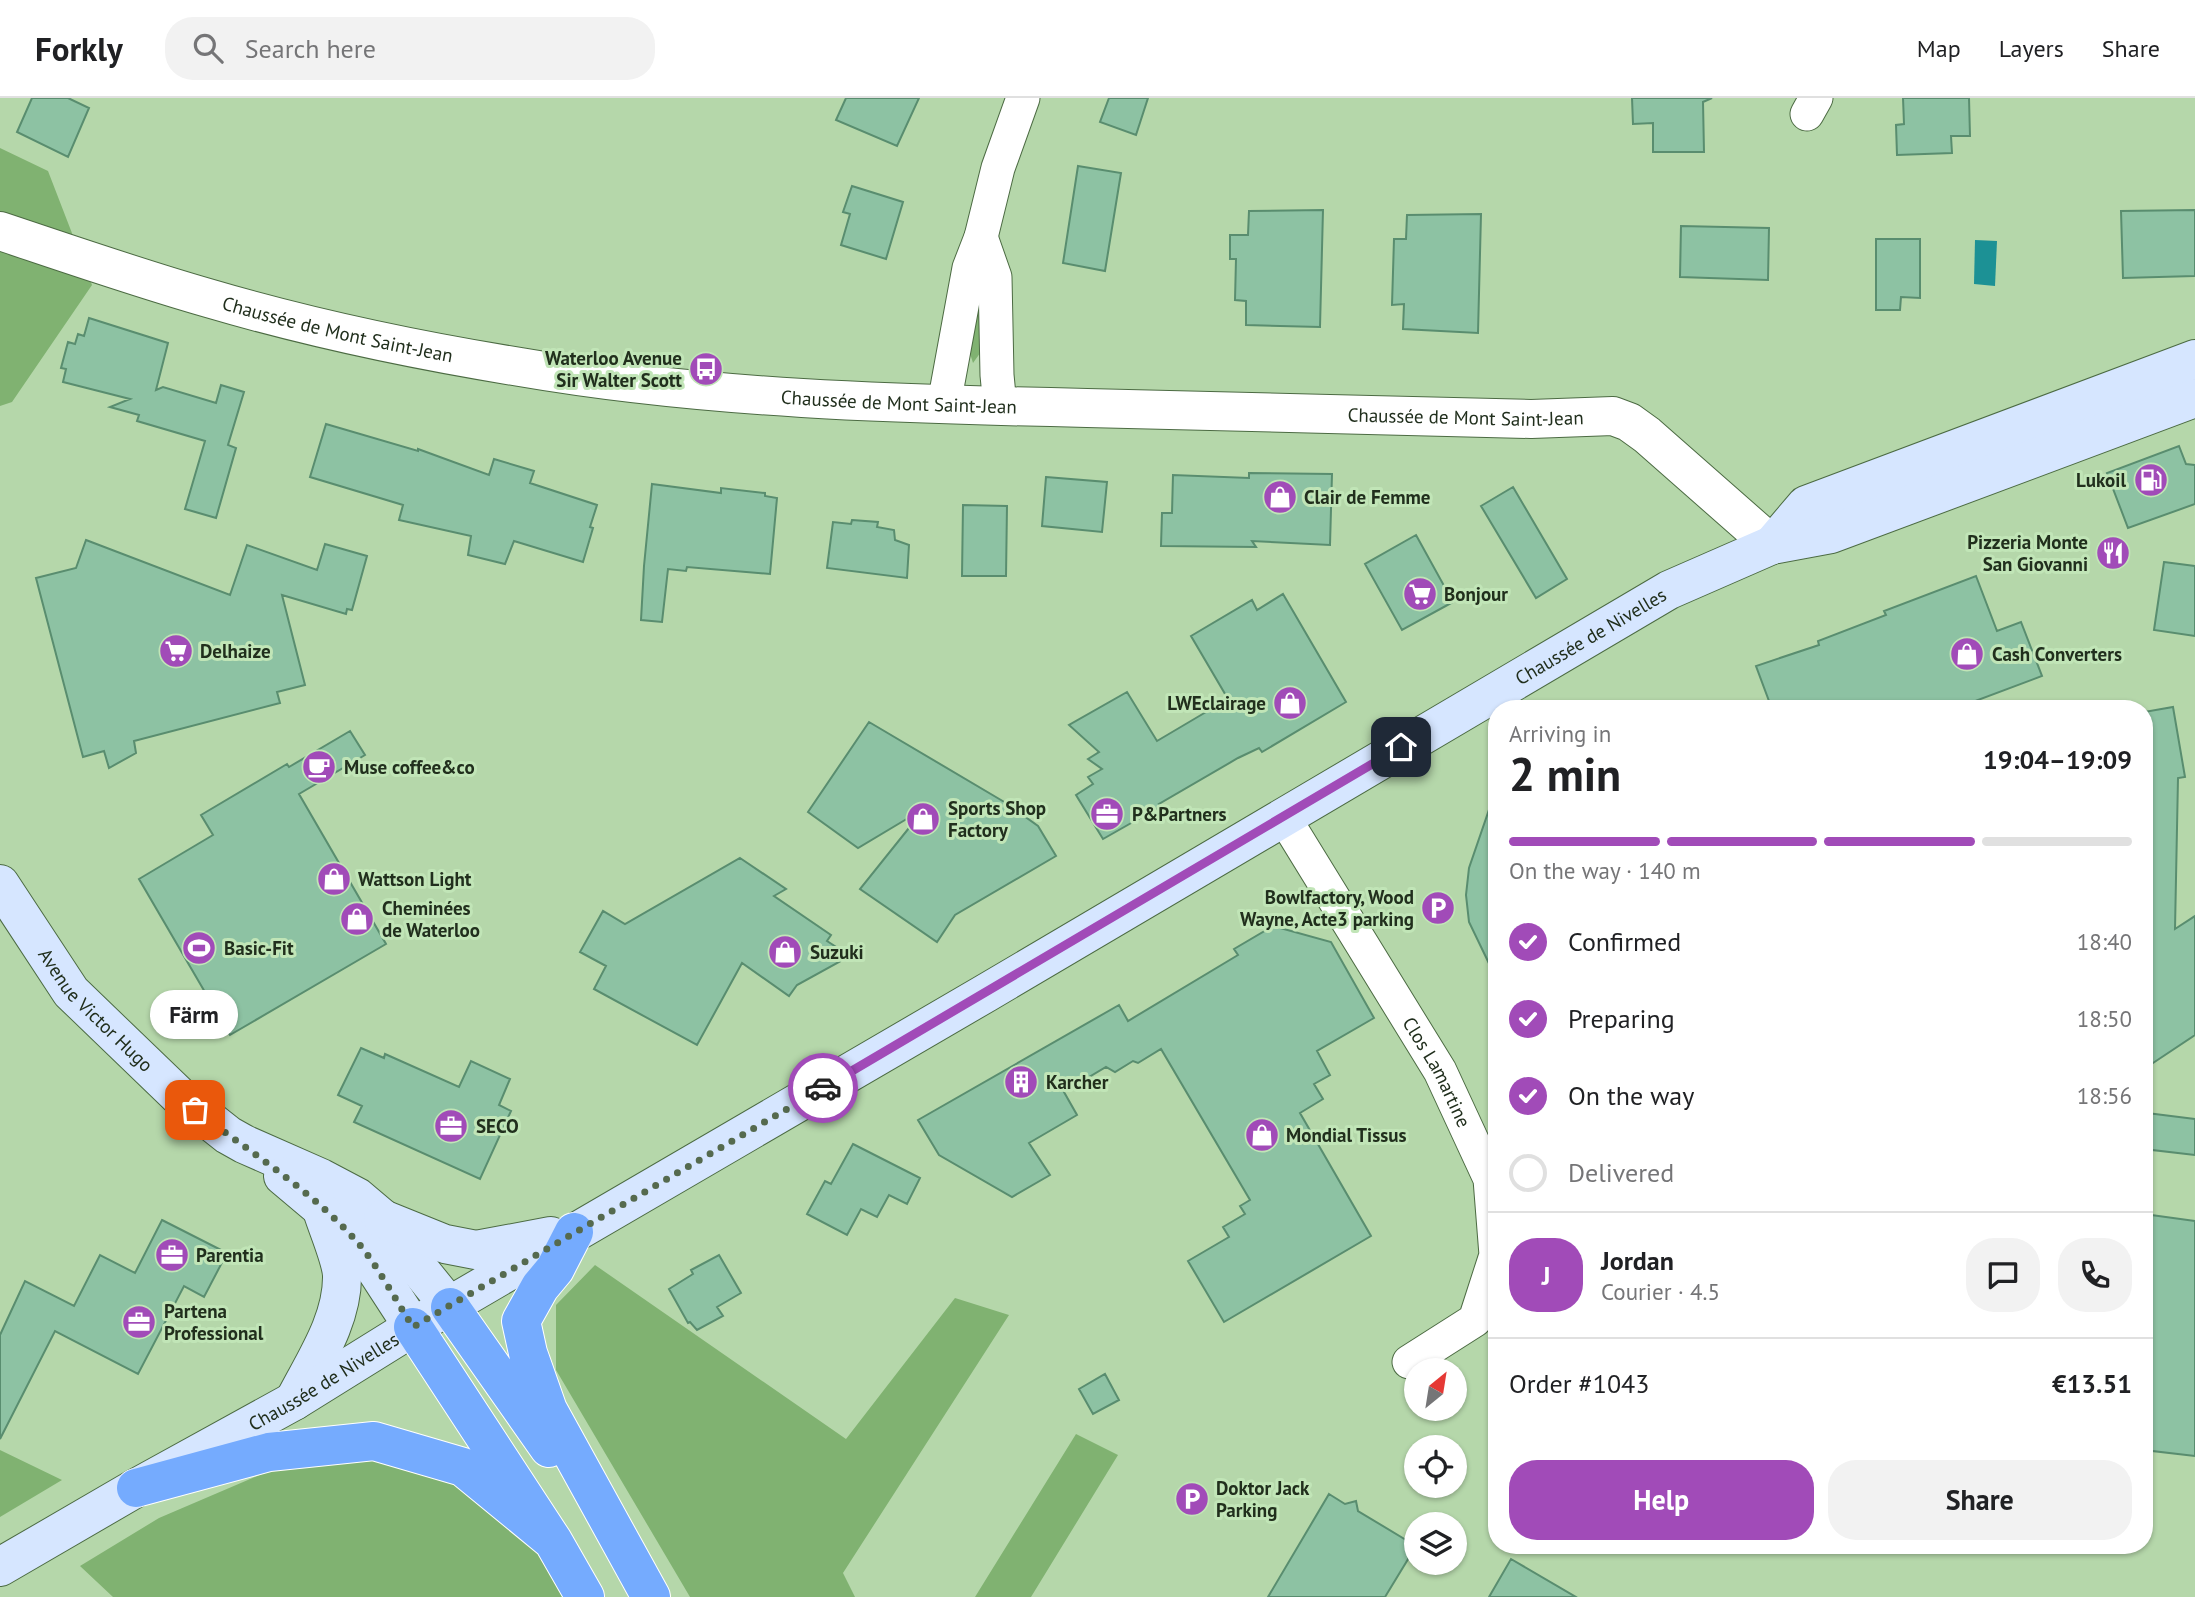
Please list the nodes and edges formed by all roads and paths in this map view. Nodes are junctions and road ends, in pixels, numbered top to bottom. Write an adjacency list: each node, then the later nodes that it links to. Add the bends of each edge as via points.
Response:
1 (1023, 98): 3 (street, via 998,168)
2 (0, 230): 6 (street, Chaussée de Mont Saint-Jean, via 208,298 389,344 652,385)
3 (981, 237): 6 (street, via 969,268); 7 (street, via 995,277)
4 (2195, 359): 8 (main road, Chaussée de Nivelles, via 1806,505)
5 (2195, 398): 8 (main road, Chaussée de Nivelles, via 1831,534)
6 (944, 404): 7 (street, Chaussée de Mont Saint-Jean)
7 (1000, 406): 8 (street, Chaussée de Mont Saint-Jean, via 1531,419 1614,416 1647,435)
8 (1772, 545): 9 (main road, Chaussée de Nivelles, via 1669,590)
9 (1283, 816): 12 (street, Clos Lamartine, via 1440,1071); 15 (main road, Chaussée de Nivelles)
10 (0, 884): 11 (main road, Avenue Victor Hugo, via 71,992 180,1097)
11 (244, 1144): 13 (main road, Avenue Victor Hugo); 14 (main road, Avenue Victor Hugo, via 333,1184)
12 (1488, 1175)
13 (321, 1208): 18 (main road, Avenue Victor Hugo, via 363,1250); 20 (main road, via 342,1273 340,1303)
14 (383, 1219): 15 (main road, Avenue Victor Hugo, via 445,1244 476,1250); 17 (main road, Avenue Victor Hugo)
15 (574, 1232): 17 (main road, Chaussée de Nivelles); 24 (highway, via 522,1321 528,1353 548,1409)
16 (1488, 1280): 19 (street, Clos Lamartine, via 1475,1320)
17 (450, 1307): 18 (main road, Chaussée de Nivelles); 24 (highway)
18 (413, 1327): 20 (main road, Chaussée de Nivelles); 22 (highway)
19 (1415, 1358)
20 (294, 1401): 21 (main road, Chaussée de Nivelles)
21 (136, 1489): 22 (highway, via 269,1452 374,1441 463,1467); 23 (main road, Chaussée de Nivelles)
22 (553, 1541): 25 (highway)
23 (0, 1567)
24 (643, 1583)
25 (585, 1597)

